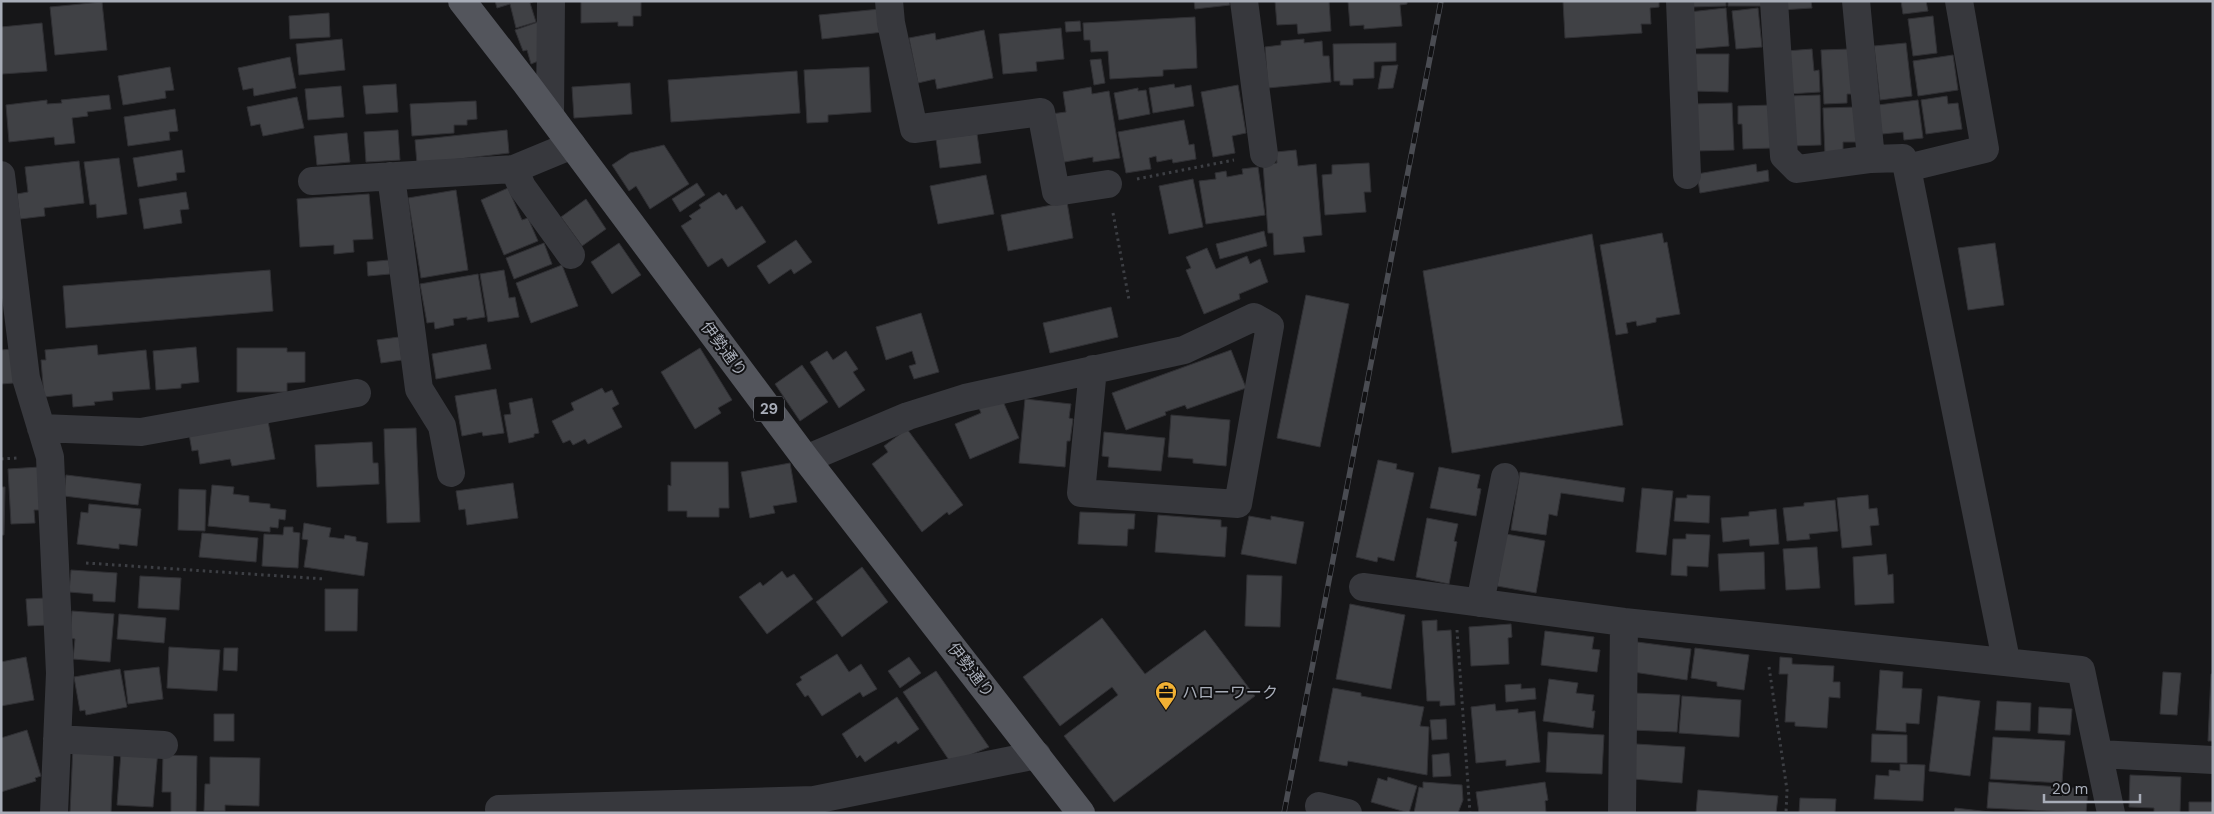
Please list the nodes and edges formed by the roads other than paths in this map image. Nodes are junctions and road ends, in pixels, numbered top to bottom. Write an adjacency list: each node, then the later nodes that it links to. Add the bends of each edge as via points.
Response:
1 (462, 1): 9 (main road, 伊勢通り / 29)
2 (551, 1): 9 (street)
3 (889, 1): 19 (street, via 914,129 1041,112 1056,192)
4 (1244, 1): 11 (street)
5 (1680, 1): 16 (street)
6 (1774, 1): 12 (street, via 1784,156 1797,169)
7 (1856, 1): 12 (street)
8 (1959, 1): 13 (street, via 1985,150)
9 (550, 115): 10 (main road, 伊勢通り / 29)
10 (572, 145): 14 (street); 24 (main road, 伊勢通り / 29)
11 (1264, 154)
12 (1871, 159): 13 (street, via 1903,158)
13 (1907, 168): 30 (street)
14 (514, 169): 17 (street); 20 (street, via 522,186)
15 (1, 175): 23 (street, via 26,378)
16 (1687, 175)
17 (391, 176): 18 (street); 25 (street, via 419,389 442,426)
18 (312, 181)
19 (1108, 184)
20 (571, 255)
21 (1093, 369): 21 (street, via 1184,350 1254,317 1270,326 1238,504 1081,493); 24 (street, via 964,398 908,416)
22 (358, 393): 23 (street, via 141,432)
23 (41, 428): 31 (street, via 50,457 60,672)
24 (806, 459): 34 (main road, 伊勢通り / 29)
25 (450, 473)
26 (1505, 477): 28 (street)
27 (1363, 587): 28 (street)
28 (1468, 601): 29 (street)
29 (1624, 622): 30 (street); 41 (street)
30 (2006, 660): 33 (street, via 2081,670)
31 (57, 739): 32 (street); 38 (street)
32 (164, 745)
33 (2099, 754): 35 (street); 42 (street)
34 (1036, 755): 37 (street, via 814,800); 39 (main road, 伊勢通り / 29)
35 (2213, 760)
36 (1319, 806): 40 (street)
37 (499, 809)
38 (54, 813)
39 (1081, 813)
40 (1348, 813)
41 (1622, 813)
42 (2111, 813)

